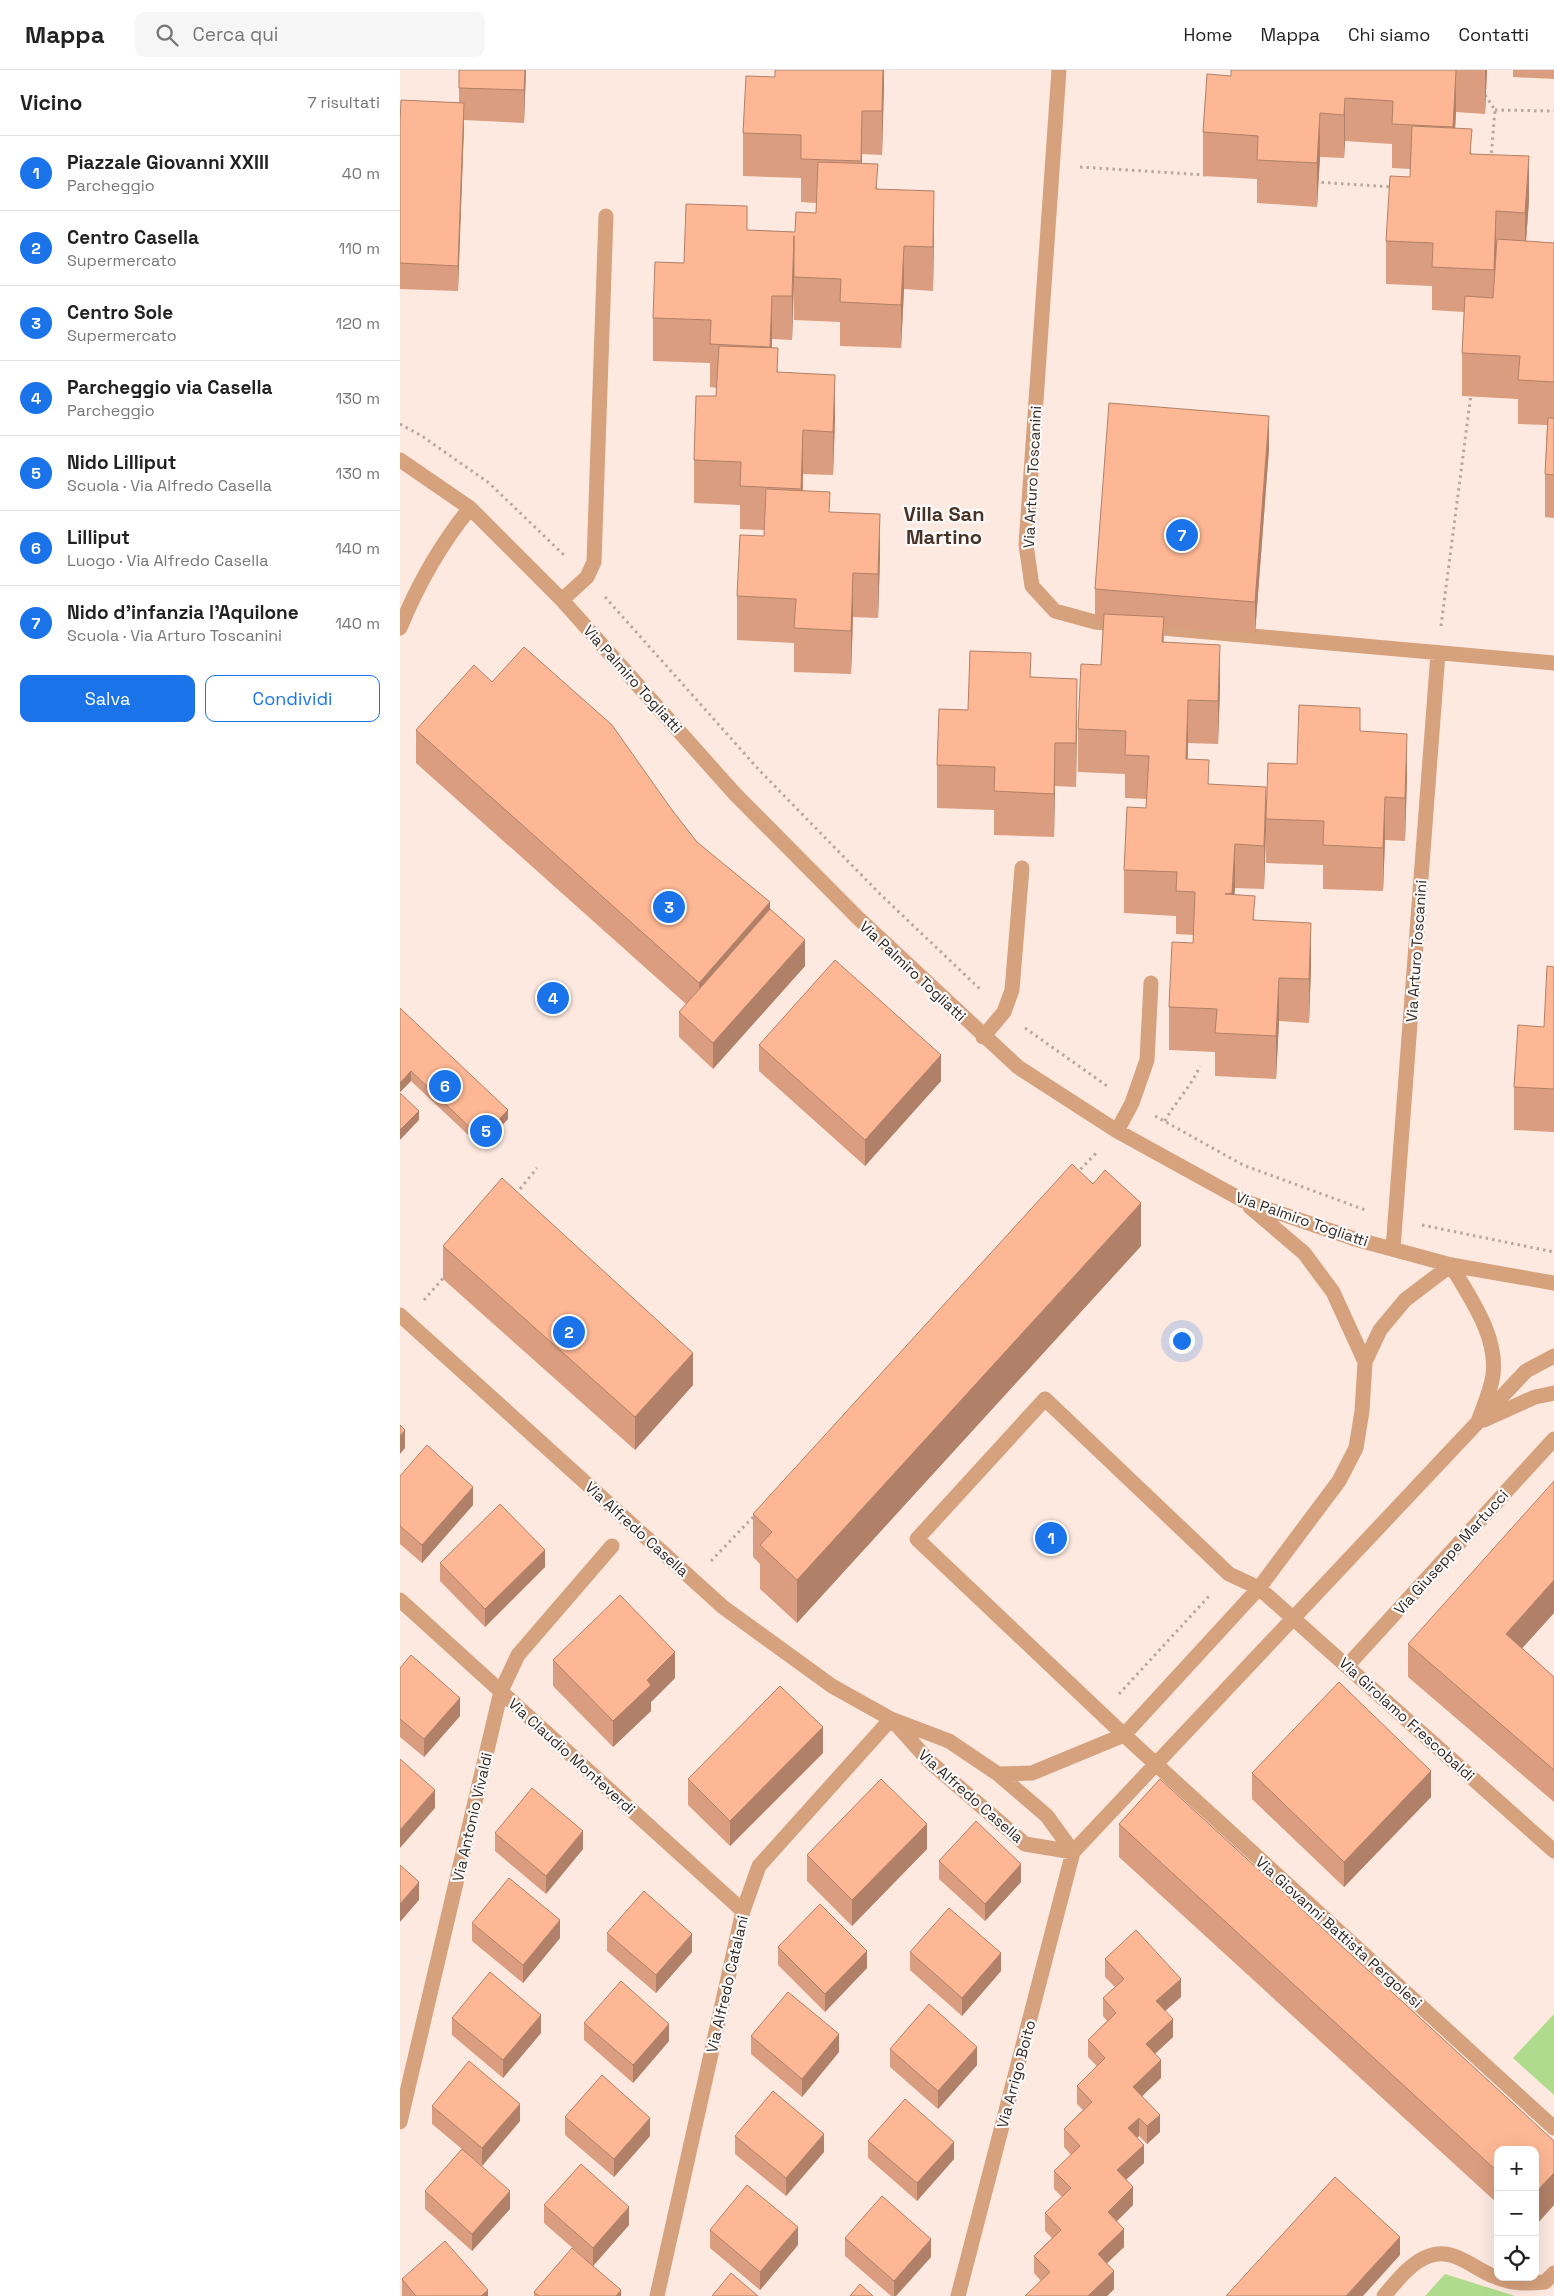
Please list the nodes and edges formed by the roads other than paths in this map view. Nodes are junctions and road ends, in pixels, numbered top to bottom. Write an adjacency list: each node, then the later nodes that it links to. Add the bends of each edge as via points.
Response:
1 (1059, 70): 7 (street, Via Arturo Toscanini, via 1026,545 1032,586 1055,611 1095,622)
2 (606, 216): 5 (street, via 594,562 587,577)
3 (400, 460): 4 (street, Via Palmiro Togliatti)
4 (470, 508): 5 (street, Via Palmiro Togliatti); 6 (street, via 416,588)
5 (562, 600): 11 (street, Via Palmiro Togliatti, via 735,794)
6 (400, 628)
7 (1438, 653): 8 (street, Via Arturo Toscanini); 14 (street, Via Arturo Toscanini)
8 (1554, 662)
9 (1022, 868): 11 (street, via 1012,990 1004,1012)
10 (1151, 983): 12 (street, via 1147,1060 1132,1103)
11 (983, 1037): 12 (street, Via Palmiro Togliatti, via 1018,1067)
12 (1117, 1130): 13 (street, Via Palmiro Togliatti)
13 (1244, 1201): 14 (street, Via Palmiro Togliatti); 19 (street, via 1304,1253 1334,1292)
14 (1393, 1249): 15 (street, Via Palmiro Togliatti)
15 (1451, 1265): 16 (street, Via Palmiro Togliatti); 19 (street, via 1405,1300 1380,1330); 21 (street, via 1490,1340 1493,1374)
16 (1554, 1284)
17 (400, 1315): 30 (street, Via Alfredo Casella, via 723,1607 832,1686)
18 (1554, 1356): 21 (street, via 1526,1371)
19 (1365, 1362): 25 (street, via 1356,1448 1339,1481)
20 (1554, 1393): 21 (street, via 1535,1397)
21 (1478, 1423): 27 (street)
22 (1554, 1439): 28 (street, Via Giuseppe Martucci)
23 (612, 1546): 29 (street, Via Antonio Vivaldi, via 518,1655)
24 (1229, 1574): 25 (street, Via Girolamo Frescobaldi); 31 (street, Via Giovanni Battista Pergolesi, via 1045,1399 917,1539)
25 (1259, 1588): 27 (street, Via Girolamo Frescobaldi); 31 (street)
26 (400, 1600): 29 (street, Via Claudio Monteverdi)
27 (1293, 1619): 28 (street, Via Girolamo Frescobaldi); 32 (street)
28 (1348, 1665): 34 (street, Via Girolamo Frescobaldi)
29 (501, 1691): 36 (street, Via Claudio Monteverdi); 37 (street, Via Antonio Vivaldi)
30 (891, 1719): 33 (street, Via Alfredo Casella, via 948,1741); 35 (street, Via Alfredo Casella, via 930,1762 1025,1844); 36 (street, Via Alfredo Catalani, via 759,1866)
31 (1124, 1736): 32 (street, Via Giovanni Battista Pergolesi); 33 (street, via 1039,1771)
32 (1156, 1764): 35 (street); 38 (street, Via Giovanni Battista Pergolesi)
33 (998, 1774): 35 (street, Via Alfredo Casella, via 1047,1816)
34 (1554, 1851)
35 (1073, 1852): 41 (street, Via Arrigo Boito)
36 (743, 1912): 40 (street, Via Alfredo Catalani)
37 (400, 2122)
38 (1554, 2128)
39 (1551, 2282): 42 (street, via 1524,2285 1493,2276 1455,2255 1430,2255 1407,2271)
40 (657, 2296)
41 (958, 2296)
42 (1384, 2296)

